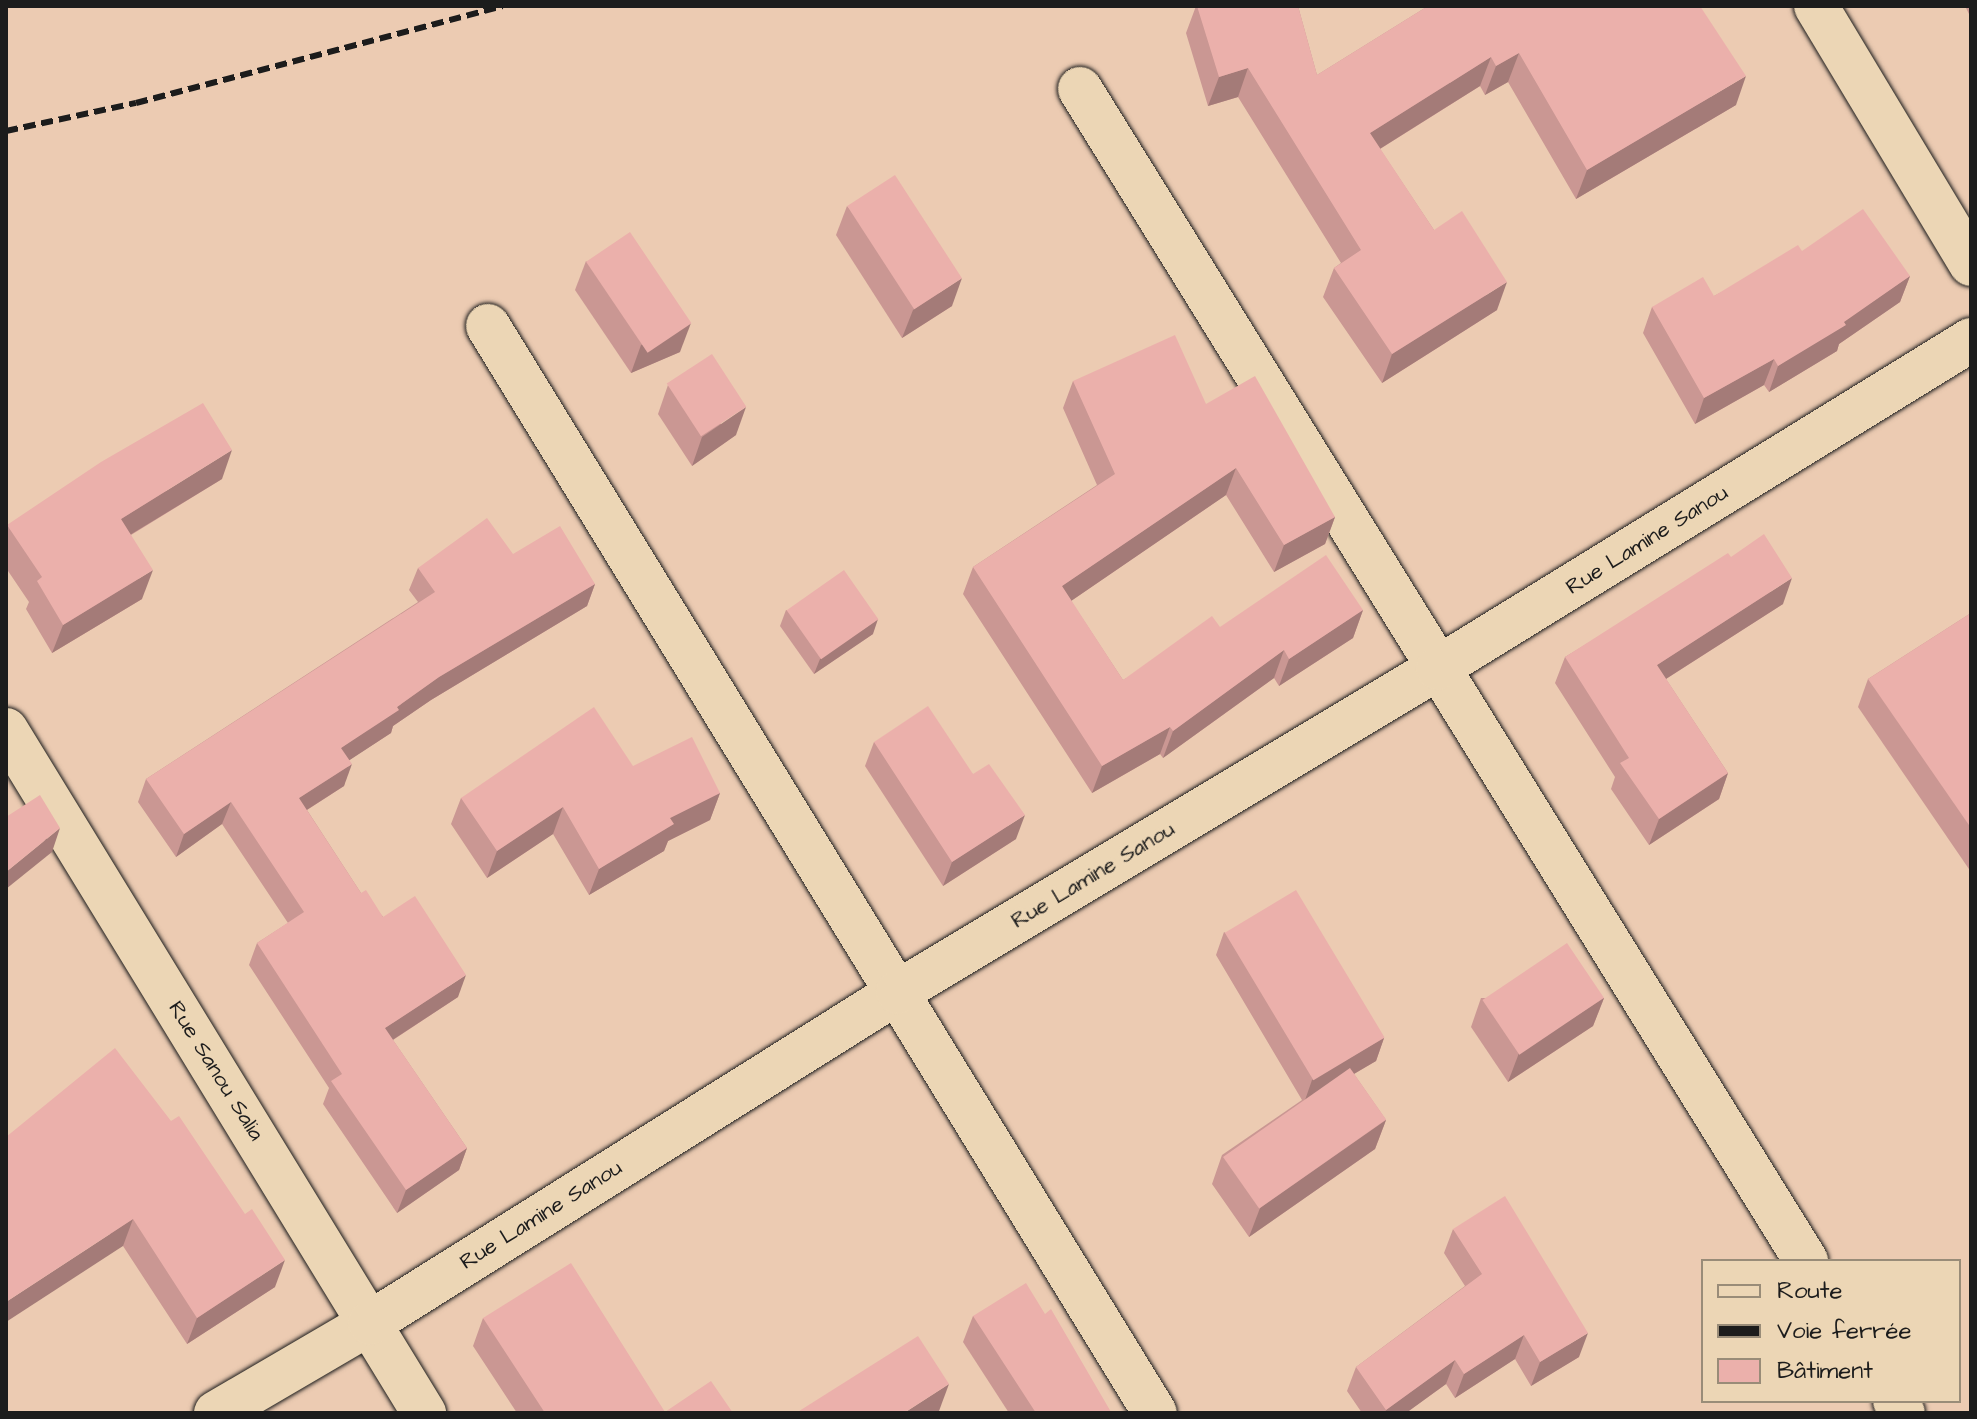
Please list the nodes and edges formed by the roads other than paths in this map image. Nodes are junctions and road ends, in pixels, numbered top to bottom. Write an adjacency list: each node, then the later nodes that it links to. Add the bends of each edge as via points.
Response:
1 (1816, 6): 3 (street)
2 (1080, 89): 6 (street)
3 (1971, 264)
4 (488, 326): 8 (street)
5 (1971, 340): 6 (street, Rue Lamine Sanou)
6 (1438, 668): 8 (street, Rue Lamine Sanou); 9 (street)
7 (6, 730): 10 (street, Rue Sanou Salia)
8 (898, 992): 10 (street, Rue Lamine Sanou); 13 (street)
9 (1805, 1259)
10 (370, 1323): 11 (street, Rue Lamine Sanou); 12 (street, Rue Sanou Salia)
11 (216, 1413)
12 (424, 1413)
13 (1155, 1413)

